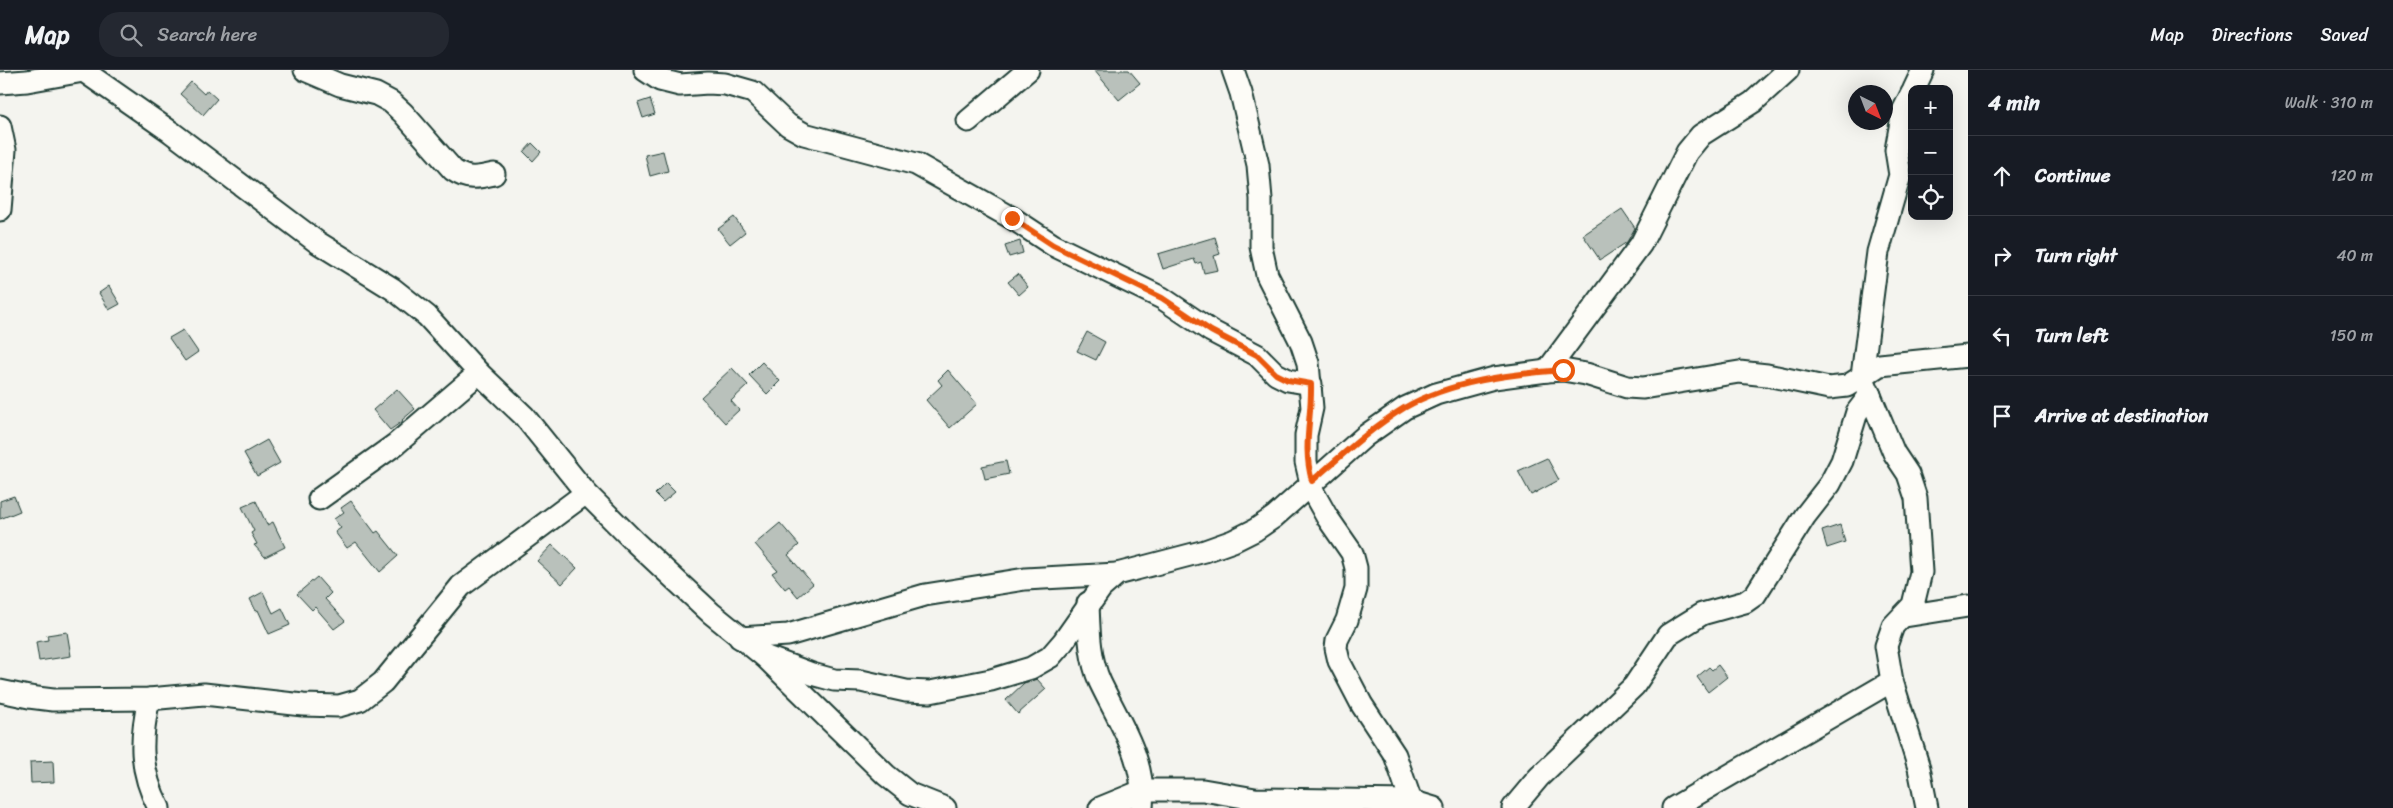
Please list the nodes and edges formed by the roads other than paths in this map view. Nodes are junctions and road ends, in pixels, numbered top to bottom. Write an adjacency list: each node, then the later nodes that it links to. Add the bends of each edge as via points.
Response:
1 (305, 70): 13 (street, via 391,102 463,177 475,179)
2 (645, 70): 18 (street, via 660,80 680,85 725,84 752,92 804,134 916,164 1053,245 1162,298 1211,331 1257,355 1276,374)
3 (1028, 70): 11 (street)
4 (1233, 70): 18 (street, via 1258,165 1262,199 1260,247 1267,275 1301,342)
5 (1788, 70): 16 (street, via 1753,102 1701,135 1687,152 1641,244)
6 (1923, 70): 9 (street)
7 (87, 71): 8 (street); 17 (street, via 317,242 393,289 428,316)
8 (0, 83)
9 (1916, 85)
10 (1908, 100): 19 (street, via 1902,111 1897,140 1900,175 1878,252)
11 (968, 121)
12 (0, 126): 14 (street, via 5,150)
13 (494, 174)
14 (0, 210)
15 (1968, 356): 19 (street, via 1880,365)
16 (1547, 371): 19 (street, via 1586,374 1627,387 1643,388 1739,372 1829,388); 20 (street, via 1494,378 1436,394 1404,408)
17 (479, 373): 21 (street, via 524,416); 22 (street, via 396,444)
18 (1311, 384): 20 (street, via 1312,408 1306,453)
19 (1866, 386): 26 (street, via 1916,498 1921,572 1913,605); 38 (street, via 1842,461 1830,484 1805,516 1755,595 1745,602 1702,614 1668,635 1634,686 1539,777)
20 (1312, 481): 23 (street, via 1274,517 1234,541 1205,552); 33 (street, via 1313,492 1352,553 1356,568 1356,589 1348,620 1337,640 1339,661 1362,705 1395,755)
21 (586, 493): 27 (street); 31 (street, via 461,586 382,682 360,700 339,706 204,694)
22 (319, 499)
23 (1117, 574): 24 (street); 27 (street, via 1025,579 925,595 788,635)
24 (1088, 603): 28 (street, via 1050,657 1031,668 930,692 906,691 861,680 834,680); 32 (street, via 1089,636 1095,666 1140,768)
25 (1968, 606): 26 (street)
26 (1904, 616): 29 (street, via 1892,626 1888,635 1886,646)
27 (740, 638): 28 (street)
28 (764, 656): 35 (street, via 886,775 910,794)
29 (1892, 681): 39 (street); 40 (street)
30 (0, 691): 31 (street, via 53,700)
31 (149, 698): 34 (street, via 141,747 144,767)
32 (1143, 799): 33 (street, via 1203,790 1255,799); 36 (street)
33 (1411, 801): 37 (street)
34 (159, 808)
35 (945, 808)
36 (1100, 808)
37 (1434, 808)
38 (1513, 808)
39 (1673, 808)
40 (1928, 808)

